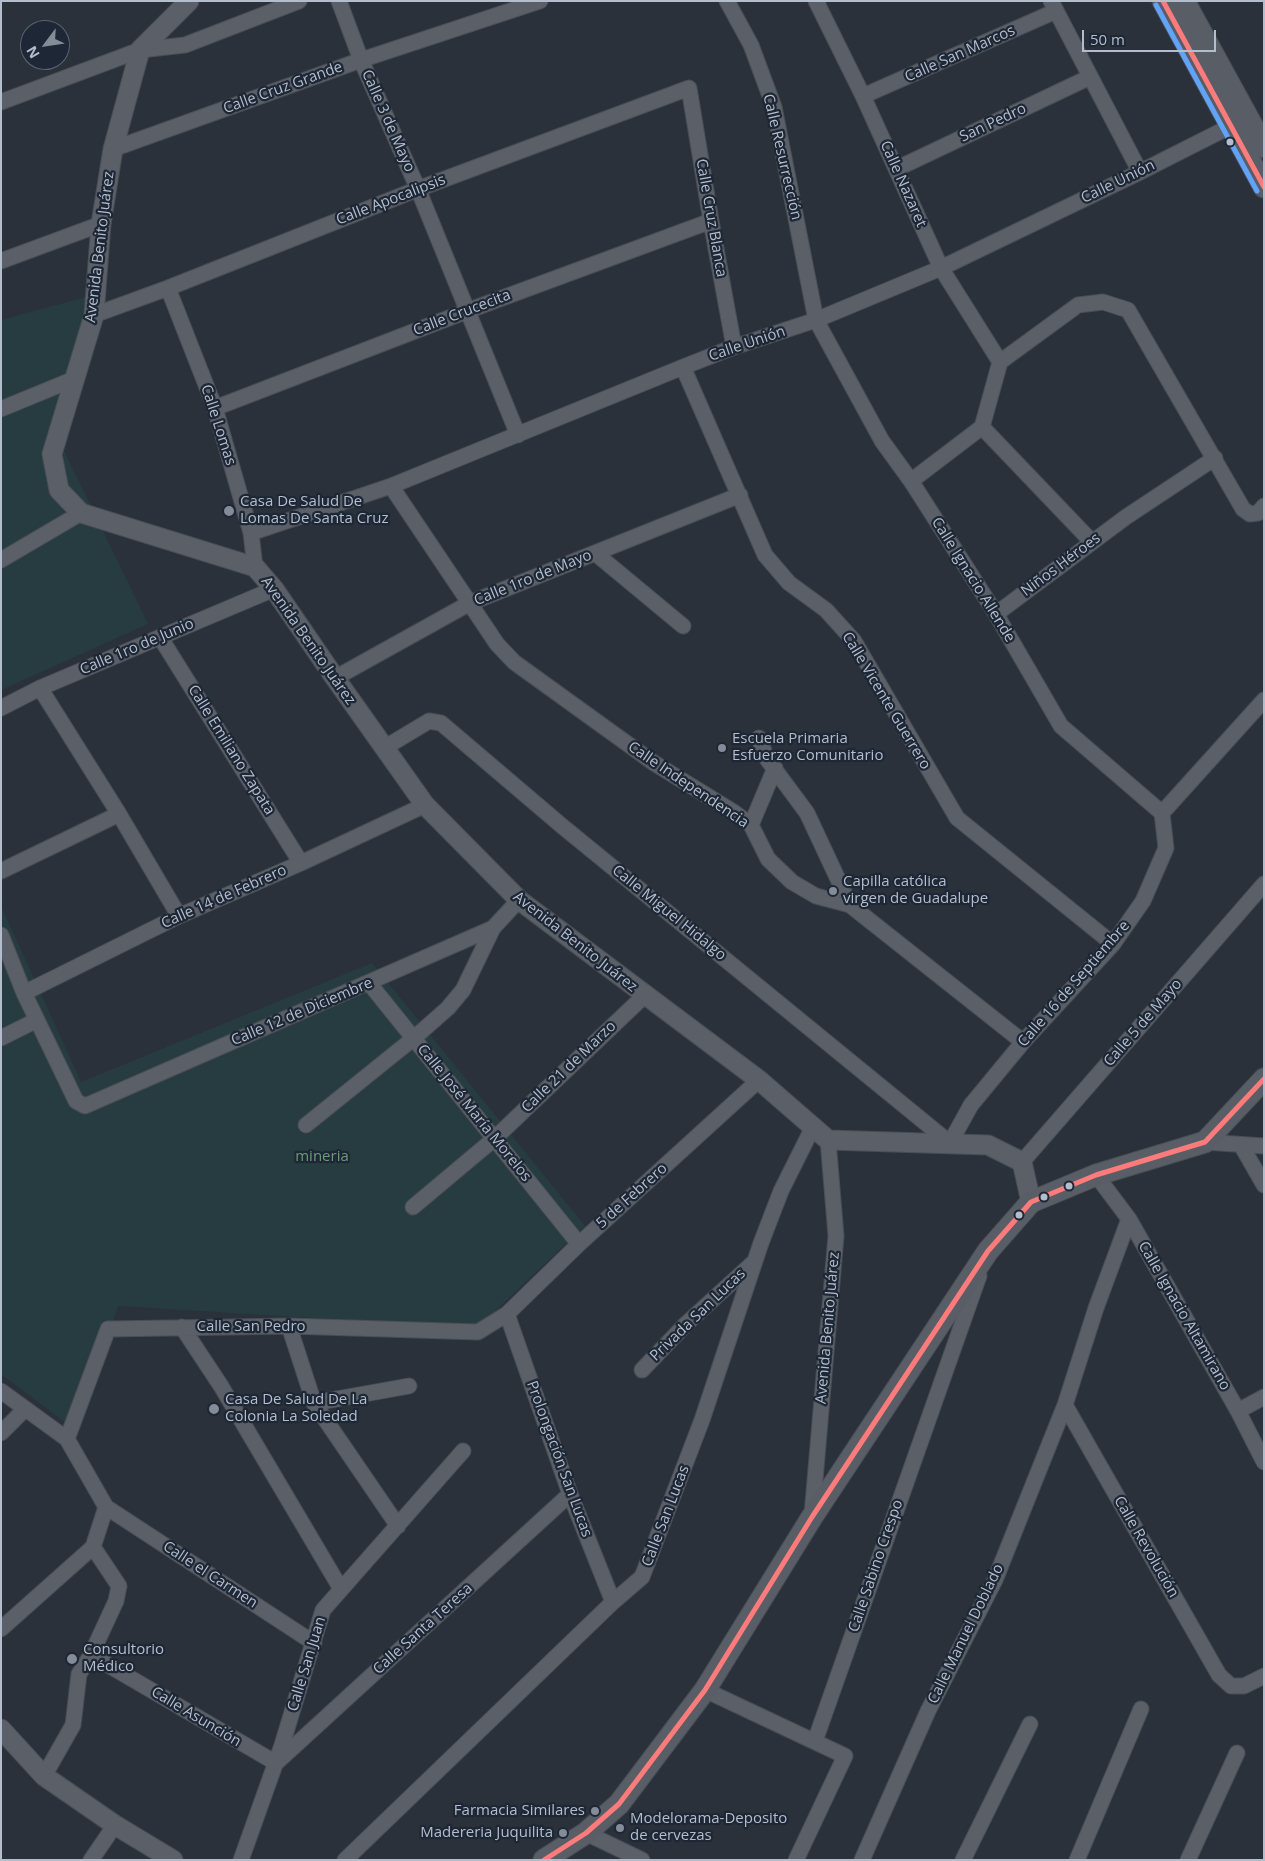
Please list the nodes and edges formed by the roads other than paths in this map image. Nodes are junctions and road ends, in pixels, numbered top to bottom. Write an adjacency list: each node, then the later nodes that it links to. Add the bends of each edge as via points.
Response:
1 (189, 1): 10 (street)
2 (299, 1): 10 (street, via 185,44)
3 (339, 1): 11 (street, Calle 3 de Mayo)
4 (540, 1): 11 (street, Calle Cruz Grande)
5 (727, 1): 30 (street, Calle Resurrección, via 751,46 774,107)
6 (816, 1): 14 (street, Calle Nazaret)
7 (1163, 1): 16 (main road)
8 (1184, 1): 17 (main road)
9 (1054, 6): 12 (street); 14 (street, Calle San Marcos)
10 (140, 50): 15 (street); 18 (street, Avenida Benito Juárez)
11 (361, 60): 18 (street, Calle Cruz Grande); 22 (street, Calle 3 de Mayo)
12 (1090, 77): 19 (street, San Pedro); 20 (street)
13 (689, 88): 22 (street, Calle Apocalipsis); 23 (street, Calle Cruz Blanca)
14 (863, 96): 19 (street, Calle Nazaret)
15 (1, 102)
16 (1231, 126): 20 (street, Calle Unión); 21 (main road)
17 (1264, 147)
18 (113, 149): 24 (street, Avenida Benito Juárez)
19 (896, 169): 26 (street, Calle Nazaret)
20 (1140, 172): 26 (street, Calle Unión)
21 (1264, 187)
22 (418, 189): 27 (street, Calle Apocalipsis); 28 (street, Calle 3 de Mayo)
23 (711, 221): 28 (street, Calle Crucecita); 31 (street, Calle Cruz Blanca)
24 (100, 224): 25 (street); 29 (street, Avenida Benito Juárez)
25 (1, 261)
26 (941, 268): 30 (street, Calle Unión); 32 (street, Calle Nazaret)
27 (168, 288): 29 (street, Calle Apocalipsis); 35 (street, Calle Lomas)
28 (467, 311): 35 (street, Calle Crucecita); 38 (street, Calle 3 de Mayo)
29 (94, 315): 34 (street, Avenida Benito Juárez)
30 (816, 320): 31 (street, Calle Unión); 40 (street, Calle Ignacio Allende, via 882,441)
31 (734, 347): 33 (street, Calle Unión)
32 (1000, 362): 37 (street); 39 (street, via 1078,305 1103,302 1128,310)
33 (682, 367): 38 (street, Calle Unión); 42 (street, Calle Vicente Guerrero)
34 (74, 379): 36 (street); 44 (street, Avenida Benito Juárez, via 52,454 59,490)
35 (215, 408): 45 (street, Calle Lomas)
36 (1, 409)
37 (982, 426): 40 (street); 46 (street)
38 (518, 435): 41 (street, Calle Unión)
39 (1215, 458): 43 (street, via 1243,509 1250,514); 46 (street, Niños Héroes)
40 (911, 482): 52 (street, Calle Ignacio Allende)
41 (391, 486): 45 (street, Calle Unión); 51 (street, Calle Independencia)
42 (740, 495): 47 (street, Calle 1ro de Mayo); 74 (street, Calle Vicente Guerrero, via 765,555 789,583 826,610 854,641 957,818)
43 (1264, 506)
44 (81, 513): 48 (street); 49 (street, Avenida Benito Juárez)
45 (251, 533): 49 (street, Calle Lomas)
46 (1092, 542): 52 (street, Niños Héroes)
47 (595, 554): 51 (street, Calle 1ro de Mayo); 53 (street)
48 (1, 560)
49 (255, 567): 50 (street, Avenida Benito Juárez)
50 (274, 589): 54 (street, Calle 1ro de Junio); 55 (street, Avenida Benito Juárez)
51 (470, 603): 55 (street, Calle 1ro de Mayo); 65 (street, Calle Independencia, via 497,644 514,662 654,763)
52 (996, 614): 63 (street, Calle Ignacio Allende, via 1061,726)
53 (683, 626)
54 (160, 637): 56 (street, Calle 1ro de Junio); 66 (street, Calle Emiliano Zapata)
55 (335, 678): 60 (street, Avenida Benito Juárez)
56 (40, 688): 58 (street, Calle 1ro de Junio); 64 (street)
57 (1264, 700): 63 (street)
58 (1, 708)
59 (759, 738): 61 (street)
60 (384, 748): 62 (street, Avenida Benito Juárez); 88 (street, Calle Miguel Hidalgo, via 428,721 441,723)
61 (775, 768): 65 (street); 70 (street, via 807,813)
62 (425, 805): 66 (street, Calle 14 de Febrero); 69 (street, Avenida Benito Juárez)
63 (1162, 813): 74 (street, Calle 16 de Septiembre, via 1166,848 1143,901)
64 (119, 814): 67 (street); 71 (street)
65 (751, 825): 70 (street, Calle Independencia, via 768,859 792,882 816,896)
66 (301, 863): 71 (street, Calle 14 de Febrero)
67 (1, 871)
68 (1264, 884): 92 (street, Calle 5 de Mayo)
69 (519, 900): 72 (street, Calle 12 de Diciembre); 77 (street, Avenida Benito Juárez)
70 (850, 904): 81 (street, Calle Independencia)
71 (179, 916): 76 (street, Calle 14 de Febrero)
72 (493, 928): 75 (street, Calle 12 de Diciembre); 80 (street, via 462,990 448,1008)
73 (1, 935): 76 (street)
74 (1113, 944): 81 (street, Calle 16 de Septiembre)
75 (369, 983): 78 (street, Calle 12 de Diciembre, via 85,1106 76,1101); 80 (street, Calle José María Morelos)
76 (24, 993): 78 (street)
77 (644, 996): 83 (street, Avenida Benito Juárez); 86 (street, Calle 21 de Marzo)
78 (36, 1020): 79 (street)
79 (1, 1038)
80 (414, 1038): 84 (street); 86 (street, Calle José María Morelos)
81 (1023, 1042): 88 (street, Calle 16 de Septiembre, via 971,1105)
82 (1264, 1079): 89 (main road)
83 (759, 1080): 85 (street, Avenida Benito Juárez); 98 (street, 5 de Febrero)
84 (306, 1124)
85 (813, 1128): 87 (street, Avenida Benito Juárez); 100 (street, Calle San Lucas, via 781,1191)
86 (494, 1138): 96 (street, Calle 21 de Marzo); 98 (street, Calle José María Morelos)
87 (828, 1140): 88 (street); 118 (street, Avenida Benito Juárez, via 836,1236)
88 (950, 1142): 92 (street, via 988,1145)
89 (1205, 1142): 90 (street); 93 (main road)
90 (1242, 1145): 91 (street); 94 (street)
91 (1264, 1146)
92 (1022, 1162): 95 (street)
93 (1096, 1175): 95 (main road); 97 (street, Calle Ignacio Altamirano)
94 (1264, 1185)
95 (1031, 1202): 99 (main road)
96 (414, 1207)
97 (1129, 1219): 109 (street, Calle Manuel Doblado); 111 (street, Calle Ignacio Altamirano)
98 (579, 1244): 101 (street, 5 de Febrero)
99 (988, 1251): 118 (main road); 131 (street, Calle Sabino Crespo)
100 (755, 1261): 104 (street, Privada San Lucas, via 686,1324); 122 (street, Calle San Lucas, via 702,1420 642,1577)
101 (507, 1314): 102 (street, Calle San Pedro, via 478,1332); 116 (street, Prolongación San Lucas)
102 (289, 1326): 103 (street, Calle San Pedro); 108 (street)
103 (182, 1327): 113 (street, Calle San Pedro, via 108,1330); 121 (street, via 221,1386)
104 (642, 1370)
105 (409, 1386): 108 (street)
106 (1, 1391): 110 (street)
107 (1264, 1397): 111 (street)
108 (314, 1403): 119 (street)
109 (1065, 1405): 126 (street, Calle Revolución, via 1219,1675 1231,1686 1244,1686); 144 (street, Calle Manuel Doblado, via 995,1580 928,1711)
110 (25, 1408): 112 (street); 113 (street)
111 (1238, 1411): 115 (street, Calle Ignacio Altamirano)
112 (1, 1433)
113 (67, 1439): 117 (street)
114 (463, 1451): 119 (street, Calle San Juan)
115 (1264, 1462)
116 (570, 1494): 122 (street, Prolongación San Lucas); 133 (street, Calle Santa Teresa)
117 (106, 1507): 120 (street); 124 (street, Calle el Carmen)
118 (812, 1517): 127 (main road)
119 (398, 1526): 121 (street, Calle San Juan)
120 (93, 1547): 123 (street); 125 (street, via 119,1586 116,1602)
121 (341, 1589): 124 (street, Calle San Juan, via 323,1610)
122 (613, 1602): 140 (street, Calle San Lucas)
123 (1, 1629)
124 (314, 1643): 133 (street, Calle San Juan)
125 (91, 1655): 133 (street, Calle Asunción); 134 (street, via 79,1674 74,1725)
126 (1264, 1676)
127 (705, 1690): 131 (street); 136 (main road, via 619,1804)
128 (1141, 1709): 146 (street)
129 (1030, 1724): 145 (street)
130 (1, 1729): 134 (street)
131 (815, 1741): 143 (street, via 845,1756)
132 (1238, 1753): 147 (street)
133 (276, 1764): 139 (street, Calle San Juan)
134 (44, 1776): 135 (street)
135 (115, 1824): 137 (street); 138 (street)
136 (586, 1833): 141 (main road); 142 (street)
137 (91, 1860)
138 (173, 1860)
139 (240, 1860)
140 (345, 1860)
141 (544, 1860)
142 (642, 1860)
143 (796, 1860)
144 (862, 1860)
145 (963, 1860)
146 (1077, 1860)
147 (1188, 1860)

